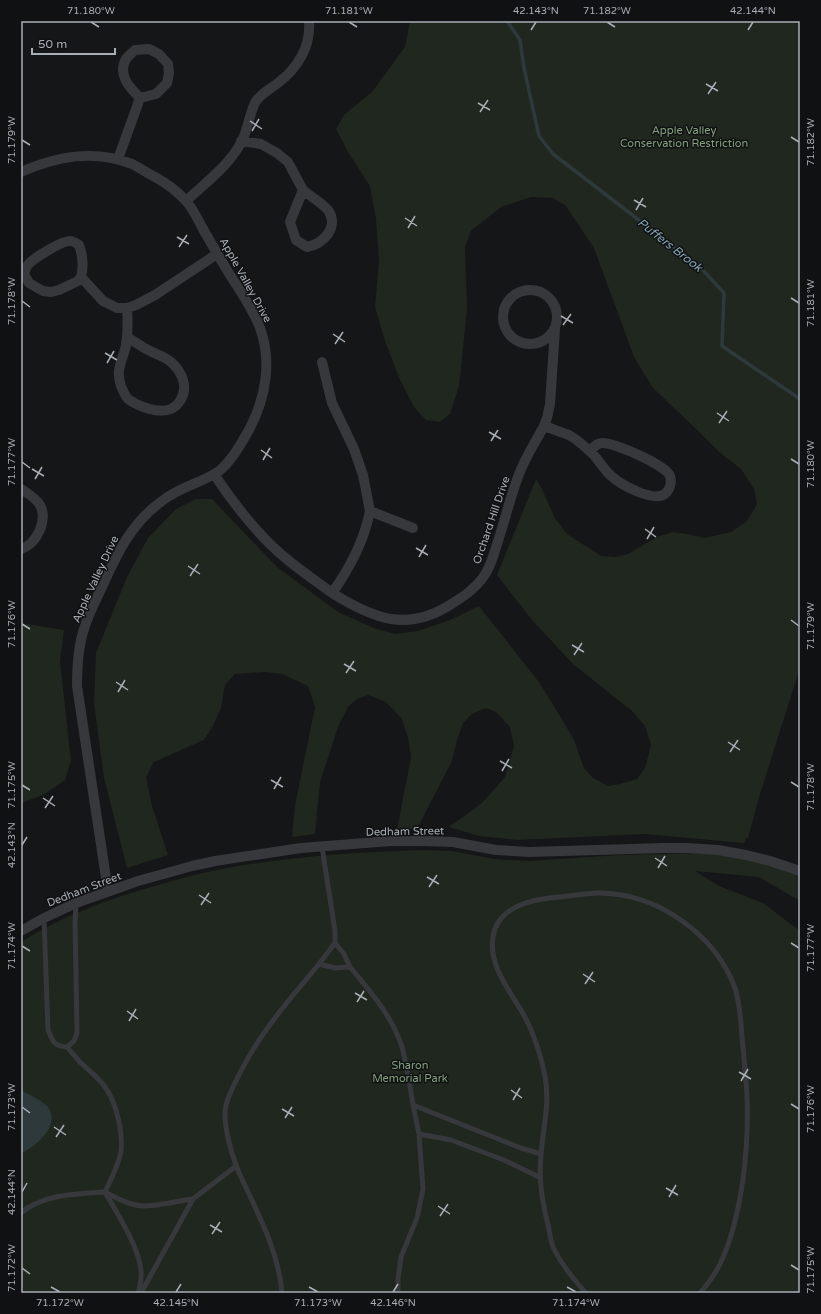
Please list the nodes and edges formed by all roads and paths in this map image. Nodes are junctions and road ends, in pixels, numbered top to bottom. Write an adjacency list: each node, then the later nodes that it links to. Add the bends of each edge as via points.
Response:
1 (309, 21): 3 (street, via 308,43 300,60 283,79 257,100)
2 (140, 98): 2 (street, via 126,81 122,71 126,59 135,50 149,50 160,54 168,64 169,73 167,82 156,94); 4 (street)
3 (242, 141): 6 (street, via 261,144 277,153 288,162); 7 (street, via 225,165)
4 (118, 159): 5 (street, Apple Valley Drive, via 89,155 58,159); 7 (street, Apple Valley Drive, via 164,182)
5 (21, 172)
6 (303, 190): 6 (street, via 290,222 296,240 307,247 324,239 332,228 328,210)
7 (186, 201): 8 (street, Apple Valley Drive)
8 (217, 254): 10 (street, via 154,295); 16 (street, Apple Valley Drive, via 256,321 263,339 266,363 263,395 252,424 230,459)
9 (81, 277): 9 (street, via 78,281 51,292 29,284 24,274 28,264 69,240 79,245 83,269); 10 (street, via 103,301 117,308)
10 (127, 308): 12 (street)
11 (555, 329): 11 (street, Orchard Hill Drive, via 551,336 536,344 520,342 512,338 505,328 505,307 515,294 530,289 538,290 556,306 558,321); 14 (street, Orchard Hill Drive, via 550,404)
12 (127, 337): 12 (street, via 118,374 126,396 136,404 149,408 164,411 174,407 183,396 184,383 180,372 166,358)
13 (322, 362): 18 (street, via 332,403 354,449 363,475)
14 (544, 426): 15 (street, via 570,436); 21 (street, Orchard Hill Drive, via 518,476 487,570 481,580 460,599 447,608 429,615 400,620 369,613)
15 (590, 451): 15 (street, via 610,475 626,486 652,497 664,495 669,489 671,478 659,465 621,447 601,443)
16 (214, 474): 21 (street, Orchard Hill Drive, via 265,539 295,566); 24 (street, Apple Valley Drive, via 162,500 130,532 84,626 78,655 78,686)
17 (21, 489): 20 (street, via 33,498 42,512 38,534)
18 (370, 510): 19 (street); 21 (street, via 356,553)
19 (413, 528)
20 (21, 549)
21 (332, 593)
22 (322, 847): 23 (street, Dedham Street, via 423,840 529,852 687,848 746,855); 24 (street, Dedham Street, via 215,861); 28 (lane)
23 (800, 871)
24 (108, 891): 25 (street, Dedham Street)
25 (76, 902): 26 (street, Dedham Street); 31 (lane, via 77,1033 74,1041)
26 (44, 918): 27 (street, Dedham Street); 31 (lane, via 48,1030 53,1041 59,1046)
27 (21, 931)
28 (335, 943): 29 (lane); 30 (lane)
29 (319, 964): 30 (lane, via 335,968); 35 (lane, via 260,1038 235,1082 226,1106 225,1120)
30 (350, 967): 32 (lane, via 370,991 394,1028 402,1046)
31 (67, 1047): 37 (lane, via 107,1090 118,1115 121,1151 115,1172)
32 (413, 1105): 33 (lane); 34 (lane)
33 (419, 1134): 36 (lane, via 451,1140 504,1160); 42 (lane, via 423,1189 417,1218 401,1257)
34 (541, 1154): 36 (lane); 44 (lane, via 548,1105 542,1059 525,1017 494,960 492,939 498,923 502,916 525,902 599,893 628,897 663,909 698,934 719,958 735,989 740,1013 748,1121 744,1172 728,1243 720,1263)
35 (236, 1166): 38 (lane); 41 (lane, via 267,1233)
36 (539, 1177): 43 (lane, via 553,1247 564,1266)
37 (105, 1192): 38 (lane, via 120,1200 142,1206); 39 (lane, via 51,1199 35,1204); 40 (lane, via 130,1236 140,1261)
38 (193, 1199): 40 (lane)
39 (21, 1213)
40 (140, 1293)
41 (282, 1293)
42 (398, 1293)
43 (586, 1293)
44 (700, 1293)

